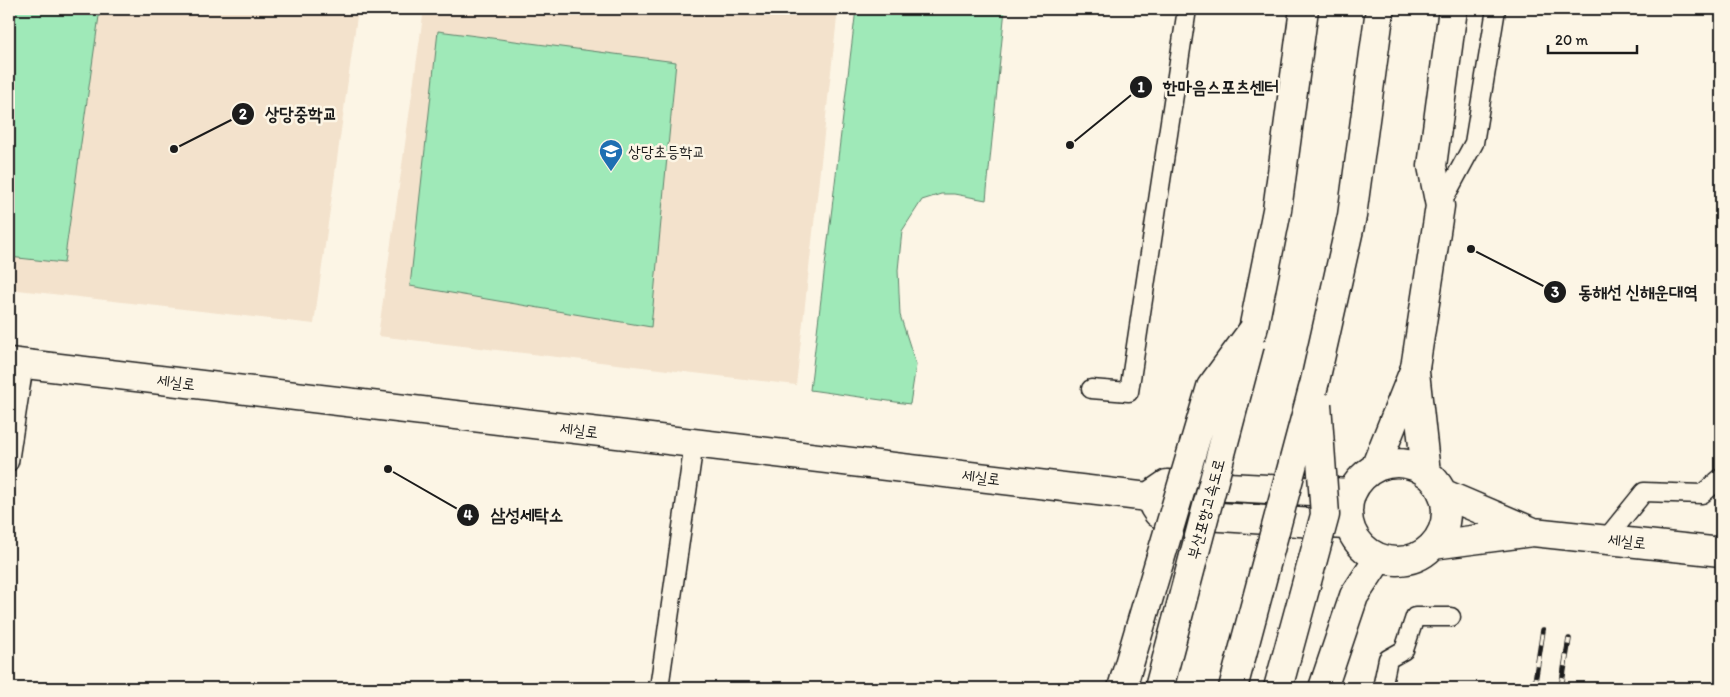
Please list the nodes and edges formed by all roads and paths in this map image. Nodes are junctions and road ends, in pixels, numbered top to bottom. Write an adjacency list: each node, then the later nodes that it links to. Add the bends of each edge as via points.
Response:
1 (1187, 9): 11 (lane, via 1129,392)
2 (1304, 9): 7 (main road, 부산포항고속도로, via 1277,210)
3 (1380, 9): 10 (main road, via 1352,216)
4 (1453, 9): 6 (main road, via 1432,166)
5 (1496, 9): 6 (lane, via 1474,143)
6 (1440, 206): 9 (main road)
7 (1253, 330): 27 (main road, bridge, via 1211,387); 28 (main road, 부산포항고속도로, bridge)
8 (17, 363): 12 (main road, 세실로); 13 (lane)
9 (1415, 368): 14 (main road); 16 (main road)
10 (1315, 381): 29 (main road, bridge); 30 (main road, bridge, via 1325,515)
11 (1091, 389)
12 (694, 444): 18 (main road, 세실로); 26 (lane)
13 (9, 462)
14 (1375, 468): 16 (main road, 세실로, via 1401,463 1414,466); 17 (main road)
15 (1721, 478): 21 (lane, via 1702,494 1644,492)
16 (1434, 483): 20 (main road, 세실로); 22 (main road, via 1445,506 1445,520)
17 (1351, 493): 18 (main road, via 1167,484); 19 (main road)
18 (1148, 497): 19 (main road, via 1158,513)
19 (1349, 525): 24 (main road, via 1355,539)
20 (1533, 532): 21 (main road, 세실로); 22 (main road, 세실로)
21 (1606, 539): 23 (main road, 세실로)
22 (1433, 545): 24 (main road, 세실로, via 1408,560)
23 (1721, 552)
24 (1378, 558): 31 (main road, via 1354,596)
25 (1451, 617): 32 (lane, via 1415,617 1404,650 1388,659)
26 (659, 688)
27 (1122, 688)
28 (1159, 688)
29 (1233, 688)
30 (1278, 688)
31 (1323, 688)
32 (1382, 688)

